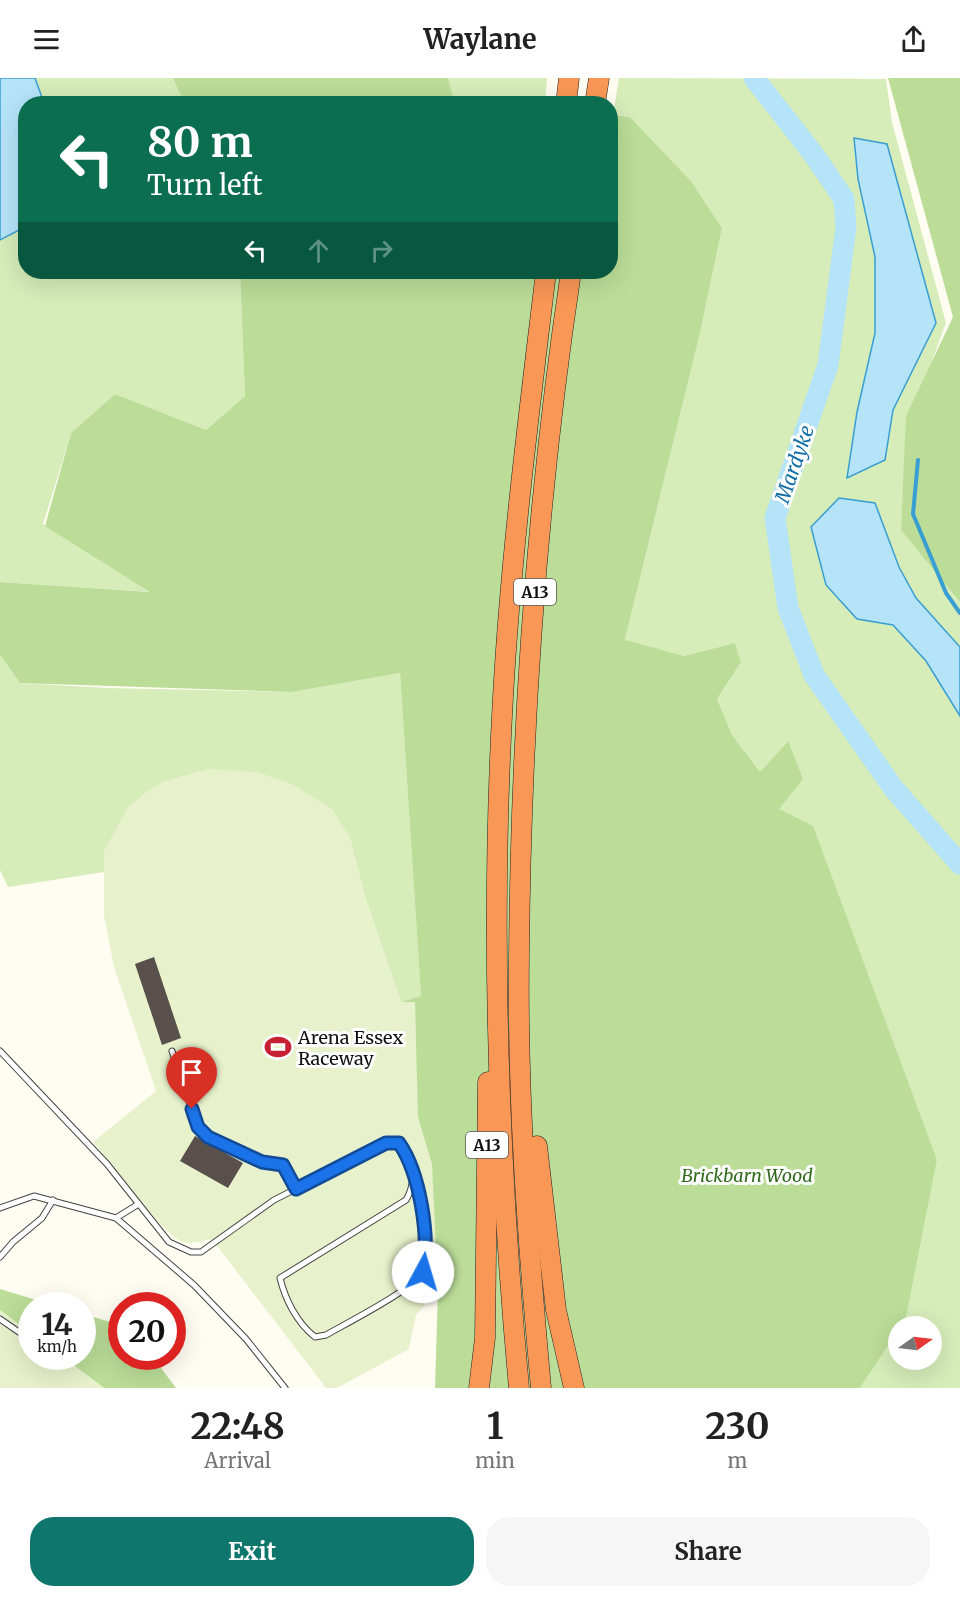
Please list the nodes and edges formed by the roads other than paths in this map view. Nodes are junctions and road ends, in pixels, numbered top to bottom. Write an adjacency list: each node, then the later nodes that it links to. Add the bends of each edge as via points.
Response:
1 (569, 78): 3 (highway)
2 (599, 78): 4 (highway)
3 (567, 96)
4 (597, 96)
5 (545, 279): 7 (highway, A13, via 517,514 503,697)
6 (570, 279): 8 (highway, A13, via 556,373 529,662)
7 (497, 902): 21 (highway, A13, via 489,965 485,1338); 22 (highway, A13, via 503,1170)
8 (520, 914): 23 (highway, A13, via 524,1156); 24 (highway, A13, via 531,964 543,1216 556,1310)
9 (0, 1051): 14 (lane, via 106,1164)
10 (172, 1051): 12 (lane, via 198,1127 208,1137 262,1162 283,1165)
11 (411, 1168): 11 (lane, via 414,1187 406,1200 280,1278 293,1309 315,1337 326,1335 410,1285 423,1272 425,1228); 12 (lane, via 399,1143 386,1143)
12 (296, 1189): 14 (lane, via 201,1252 168,1242)
13 (53, 1200): 15 (lane, via 34,1197); 16 (lane); 17 (lane, via 42,1218)
14 (137, 1205): 16 (lane)
15 (0, 1208)
16 (116, 1218): 20 (lane, via 194,1284)
17 (0, 1257)
18 (0, 1319): 19 (lane)
19 (18, 1331)
20 (285, 1388)
21 (479, 1388)
22 (519, 1388)
23 (541, 1388)
24 (574, 1388)

